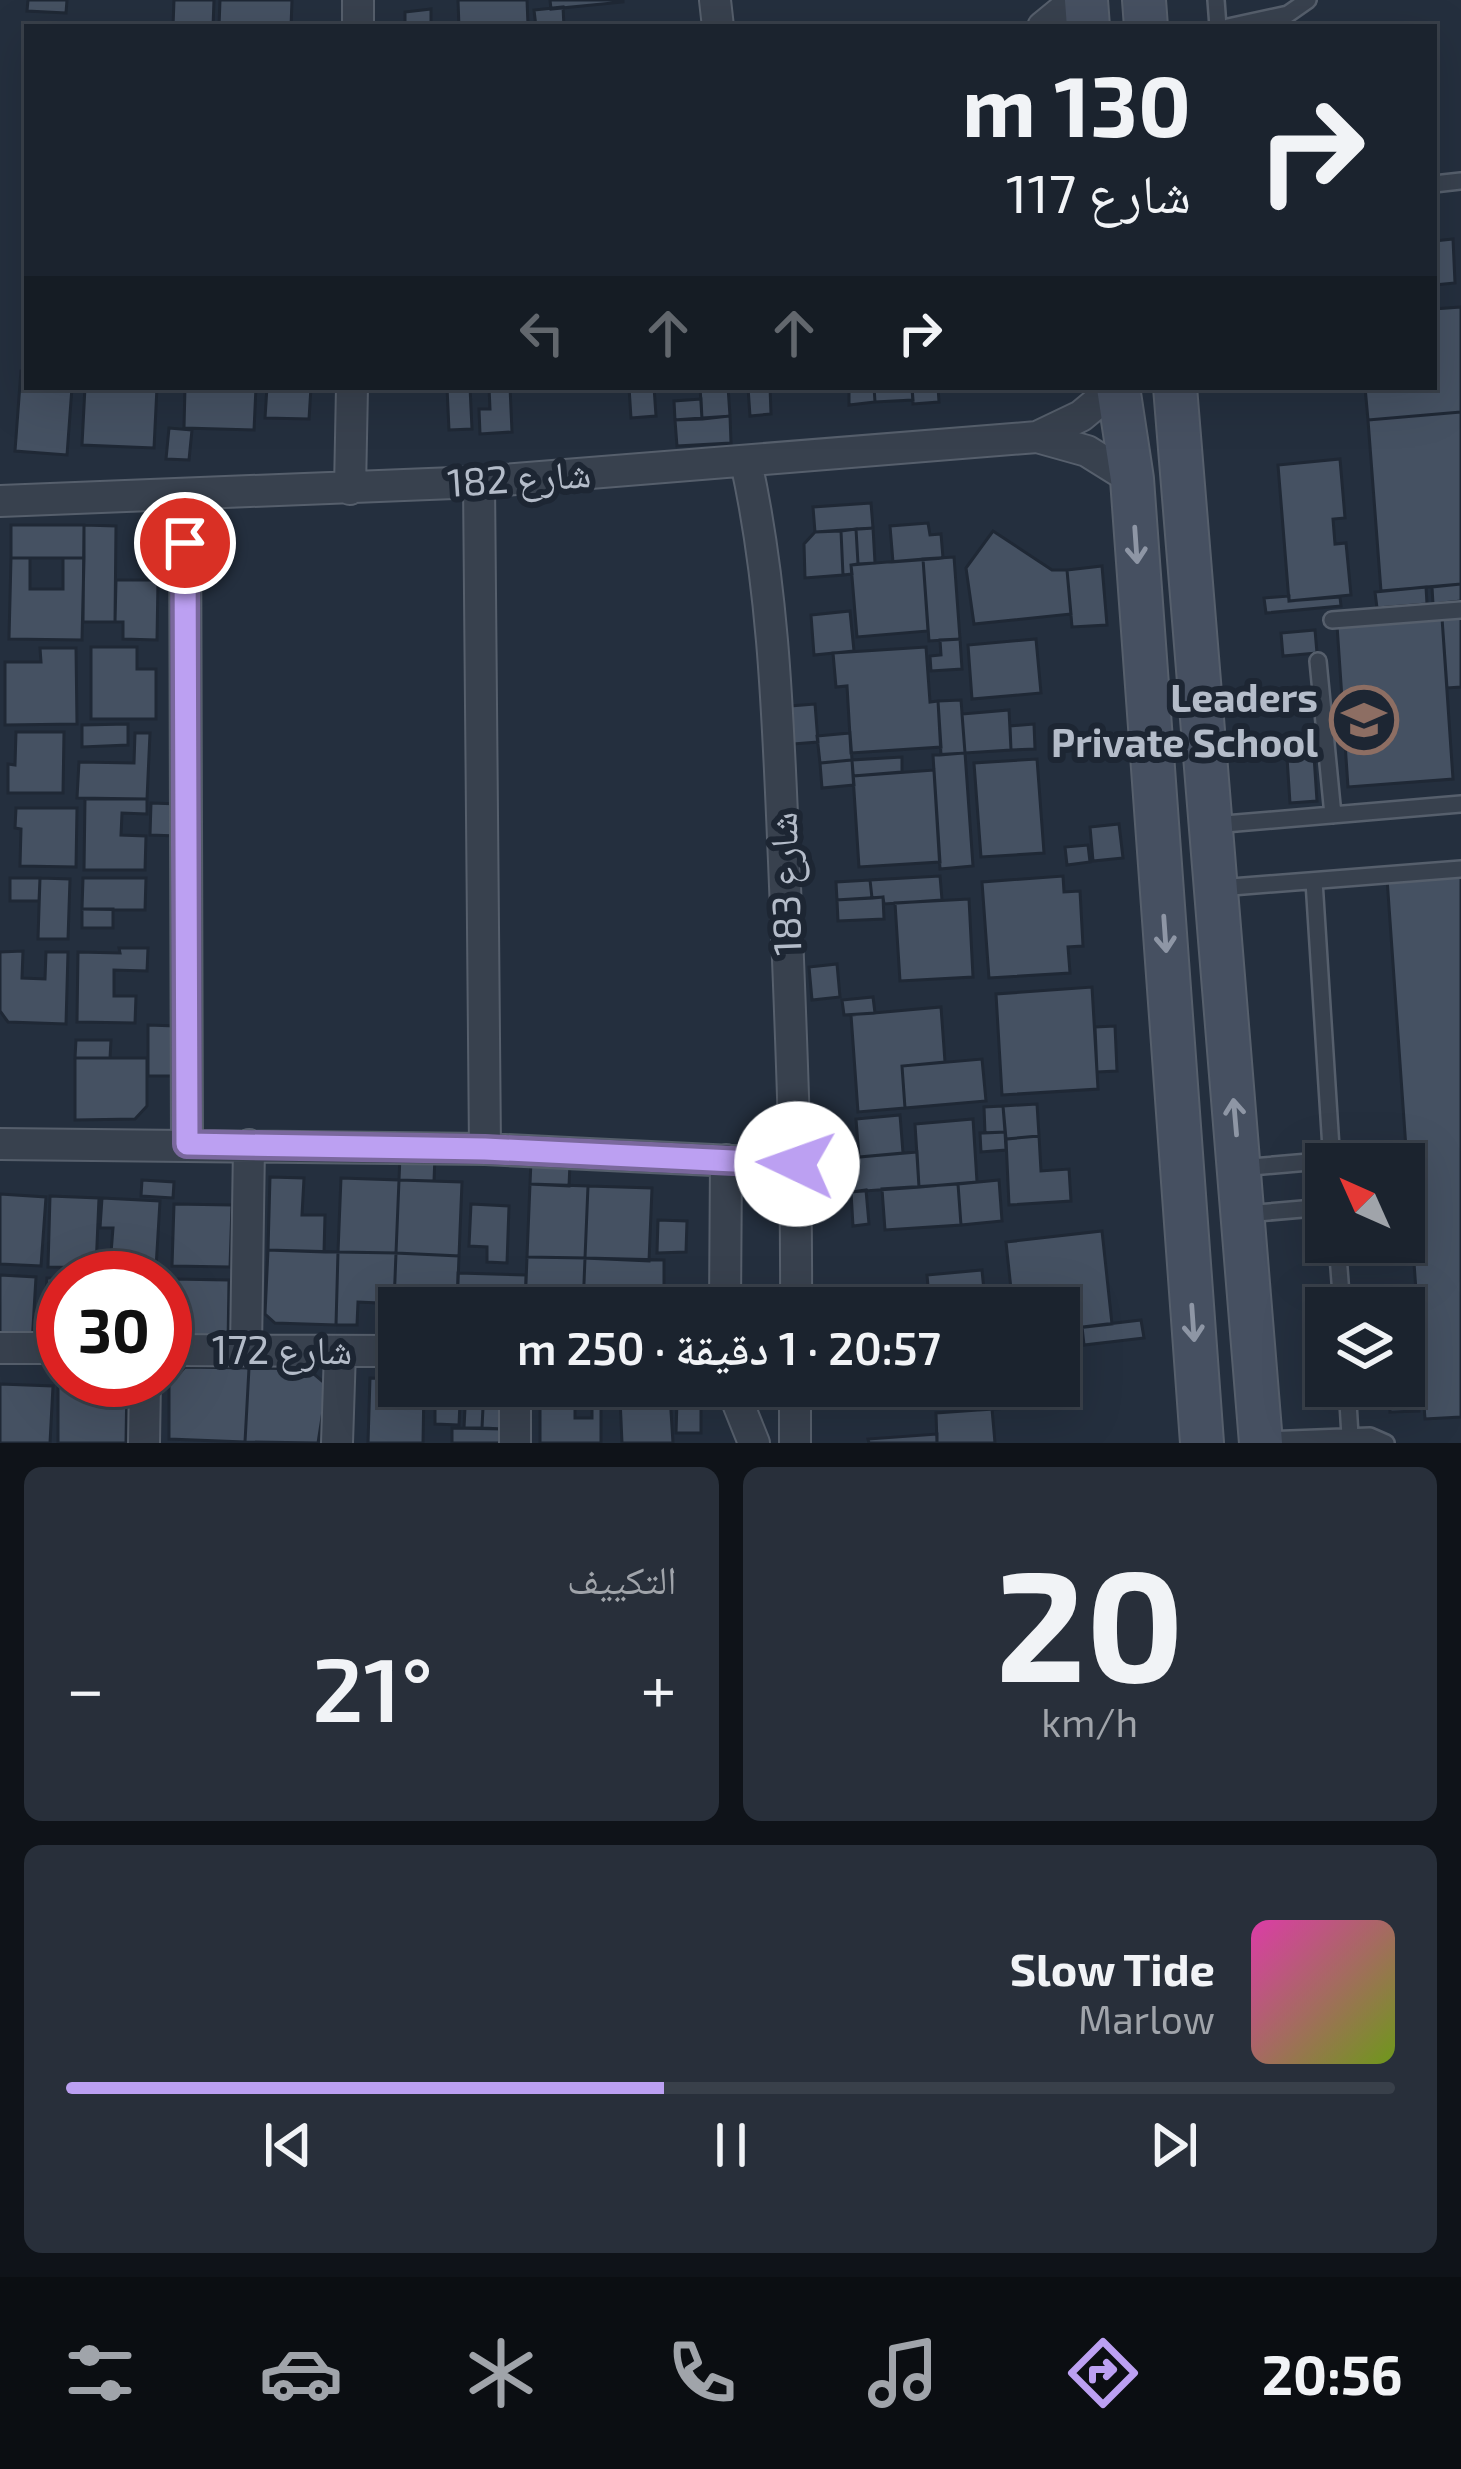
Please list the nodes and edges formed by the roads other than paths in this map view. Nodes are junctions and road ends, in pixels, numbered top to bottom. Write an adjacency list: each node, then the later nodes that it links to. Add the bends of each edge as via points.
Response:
1 (1076, 0): 3 (street)
2 (1308, 0): 4 (lane, via 1288,14)
3 (1046, 24)
4 (1242, 24)
5 (352, 390): 13 (street)
6 (1113, 390): 9 (street, شارع 182)
7 (1117, 390): 11 (street)
8 (1174, 390): 21 (street)
9 (1037, 437): 10 (street, شارع 182); 11 (street, شارع 182, via 1088,451)
10 (746, 462): 12 (street, شارع 182); 31 (street, شارع 183, via 772,617)
11 (1132, 479): 56 (street, one-way to 56)
12 (479, 482): 13 (street, شارع 182); 29 (street)
13 (350, 489): 14 (street, شارع 182)
14 (185, 496): 15 (street, شارع 182); 27 (street)
15 (0, 501)
16 (1461, 610): 17 (lane)
17 (1332, 620)
18 (1318, 661): 20 (lane)
19 (1461, 804): 20 (lane)
20 (1333, 815): 21 (lane)
21 (1212, 825): 24 (street)
22 (1461, 869): 23 (lane)
23 (1314, 881): 24 (lane); 25 (lane)
24 (1217, 888): 33 (street, one-way to 24)
25 (1331, 1143)
26 (0, 1144): 27 (street)
27 (187, 1144): 28 (street)
28 (249, 1145): 29 (street); 41 (street)
29 (485, 1149): 30 (street)
30 (726, 1160): 31 (street); 36 (street)
31 (797, 1164): 37 (street, شارع 183)
32 (1305, 1164): 33 (lane)
33 (1239, 1168): 35 (street)
34 (1305, 1209): 35 (lane)
35 (1243, 1215): 50 (street)
36 (725, 1287)
37 (796, 1287)
38 (0, 1348): 39 (street)
39 (36, 1348)
40 (192, 1349): 41 (street, شارع 172)
41 (246, 1350): 42 (street, شارع 172)
42 (340, 1351): 43 (street, شارع 172); 52 (street)
43 (378, 1352)
44 (145, 1407): 51 (street)
45 (515, 1407): 53 (street)
46 (739, 1407): 54 (street)
47 (795, 1407): 55 (street)
48 (1348, 1407): 49 (lane)
49 (1350, 1436): 50 (lane); 57 (lane)
50 (1261, 1442)
51 (144, 1443)
52 (337, 1443)
53 (515, 1443)
54 (754, 1443)
55 (794, 1443)
56 (1202, 1443)
57 (1386, 1443)

